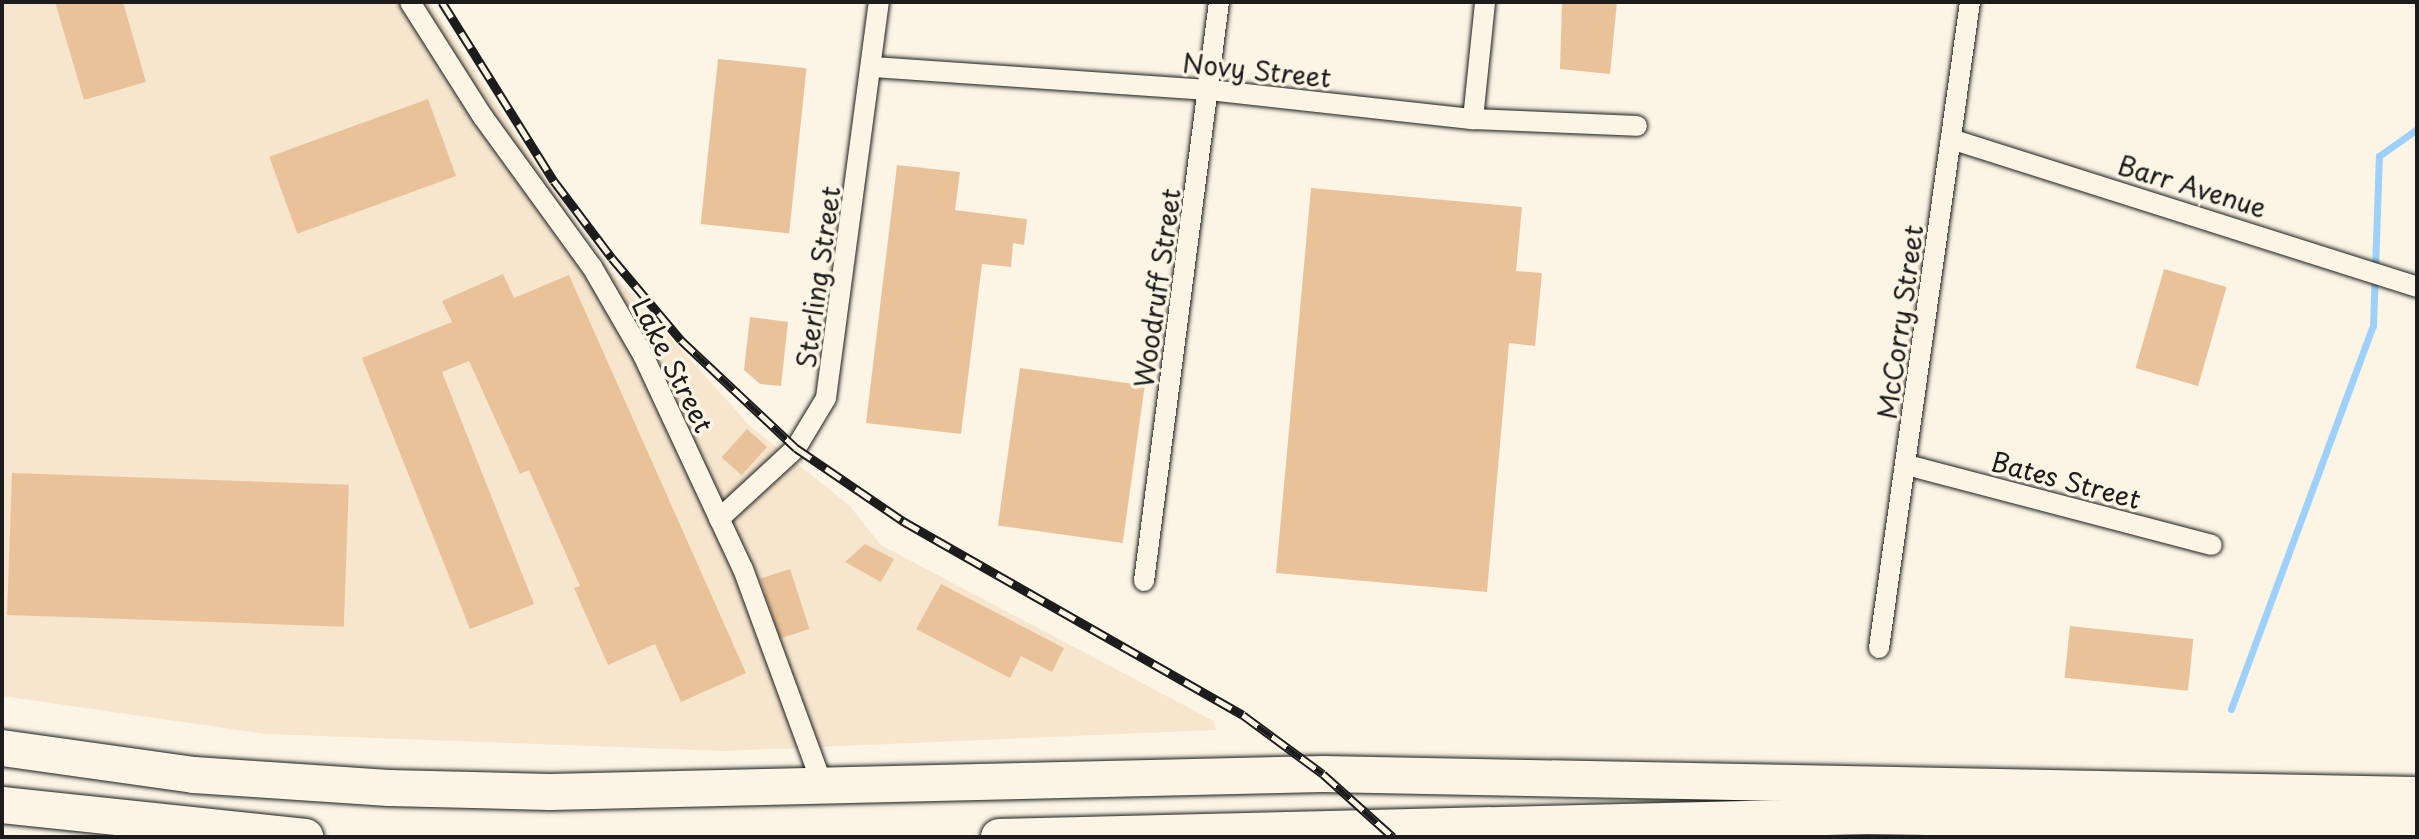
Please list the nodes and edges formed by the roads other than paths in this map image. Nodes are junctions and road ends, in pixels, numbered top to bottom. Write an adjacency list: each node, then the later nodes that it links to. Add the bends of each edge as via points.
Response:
1 (410, 2): 13 (street, Lake Street, via 483,117 592,267 643,355)
2 (879, 2): 6 (street, Sterling Street)
3 (1219, 2): 7 (street, Woodruff Street)
4 (1485, 2): 8 (street)
5 (1970, 2): 10 (street, McCorry Street)
6 (872, 67): 7 (street, Novy Street); 13 (street, Sterling Street, via 826,398 796,448)
7 (1209, 90): 8 (street, Novy Street); 15 (street, Woodruff Street)
8 (1473, 119): 9 (street, Novy Street)
9 (1637, 126)
10 (1951, 139): 11 (street, Barr Avenue); 12 (street, McCorry Street)
11 (2417, 287)
12 (1907, 465): 14 (street, Bates Street); 16 (street, McCorry Street)
13 (719, 519): 18 (street, Lake Street)
14 (2212, 545)
15 (1144, 581)
16 (1879, 648)
17 (2, 748): 18 (highway, via 194,775 389,788 550,792)
18 (823, 786): 19 (highway, via 1323,774)
19 (2417, 795)
20 (2, 805): 22 (highway)
21 (2417, 825): 23 (highway, via 1868,816)
22 (305, 837)
23 (999, 837)

